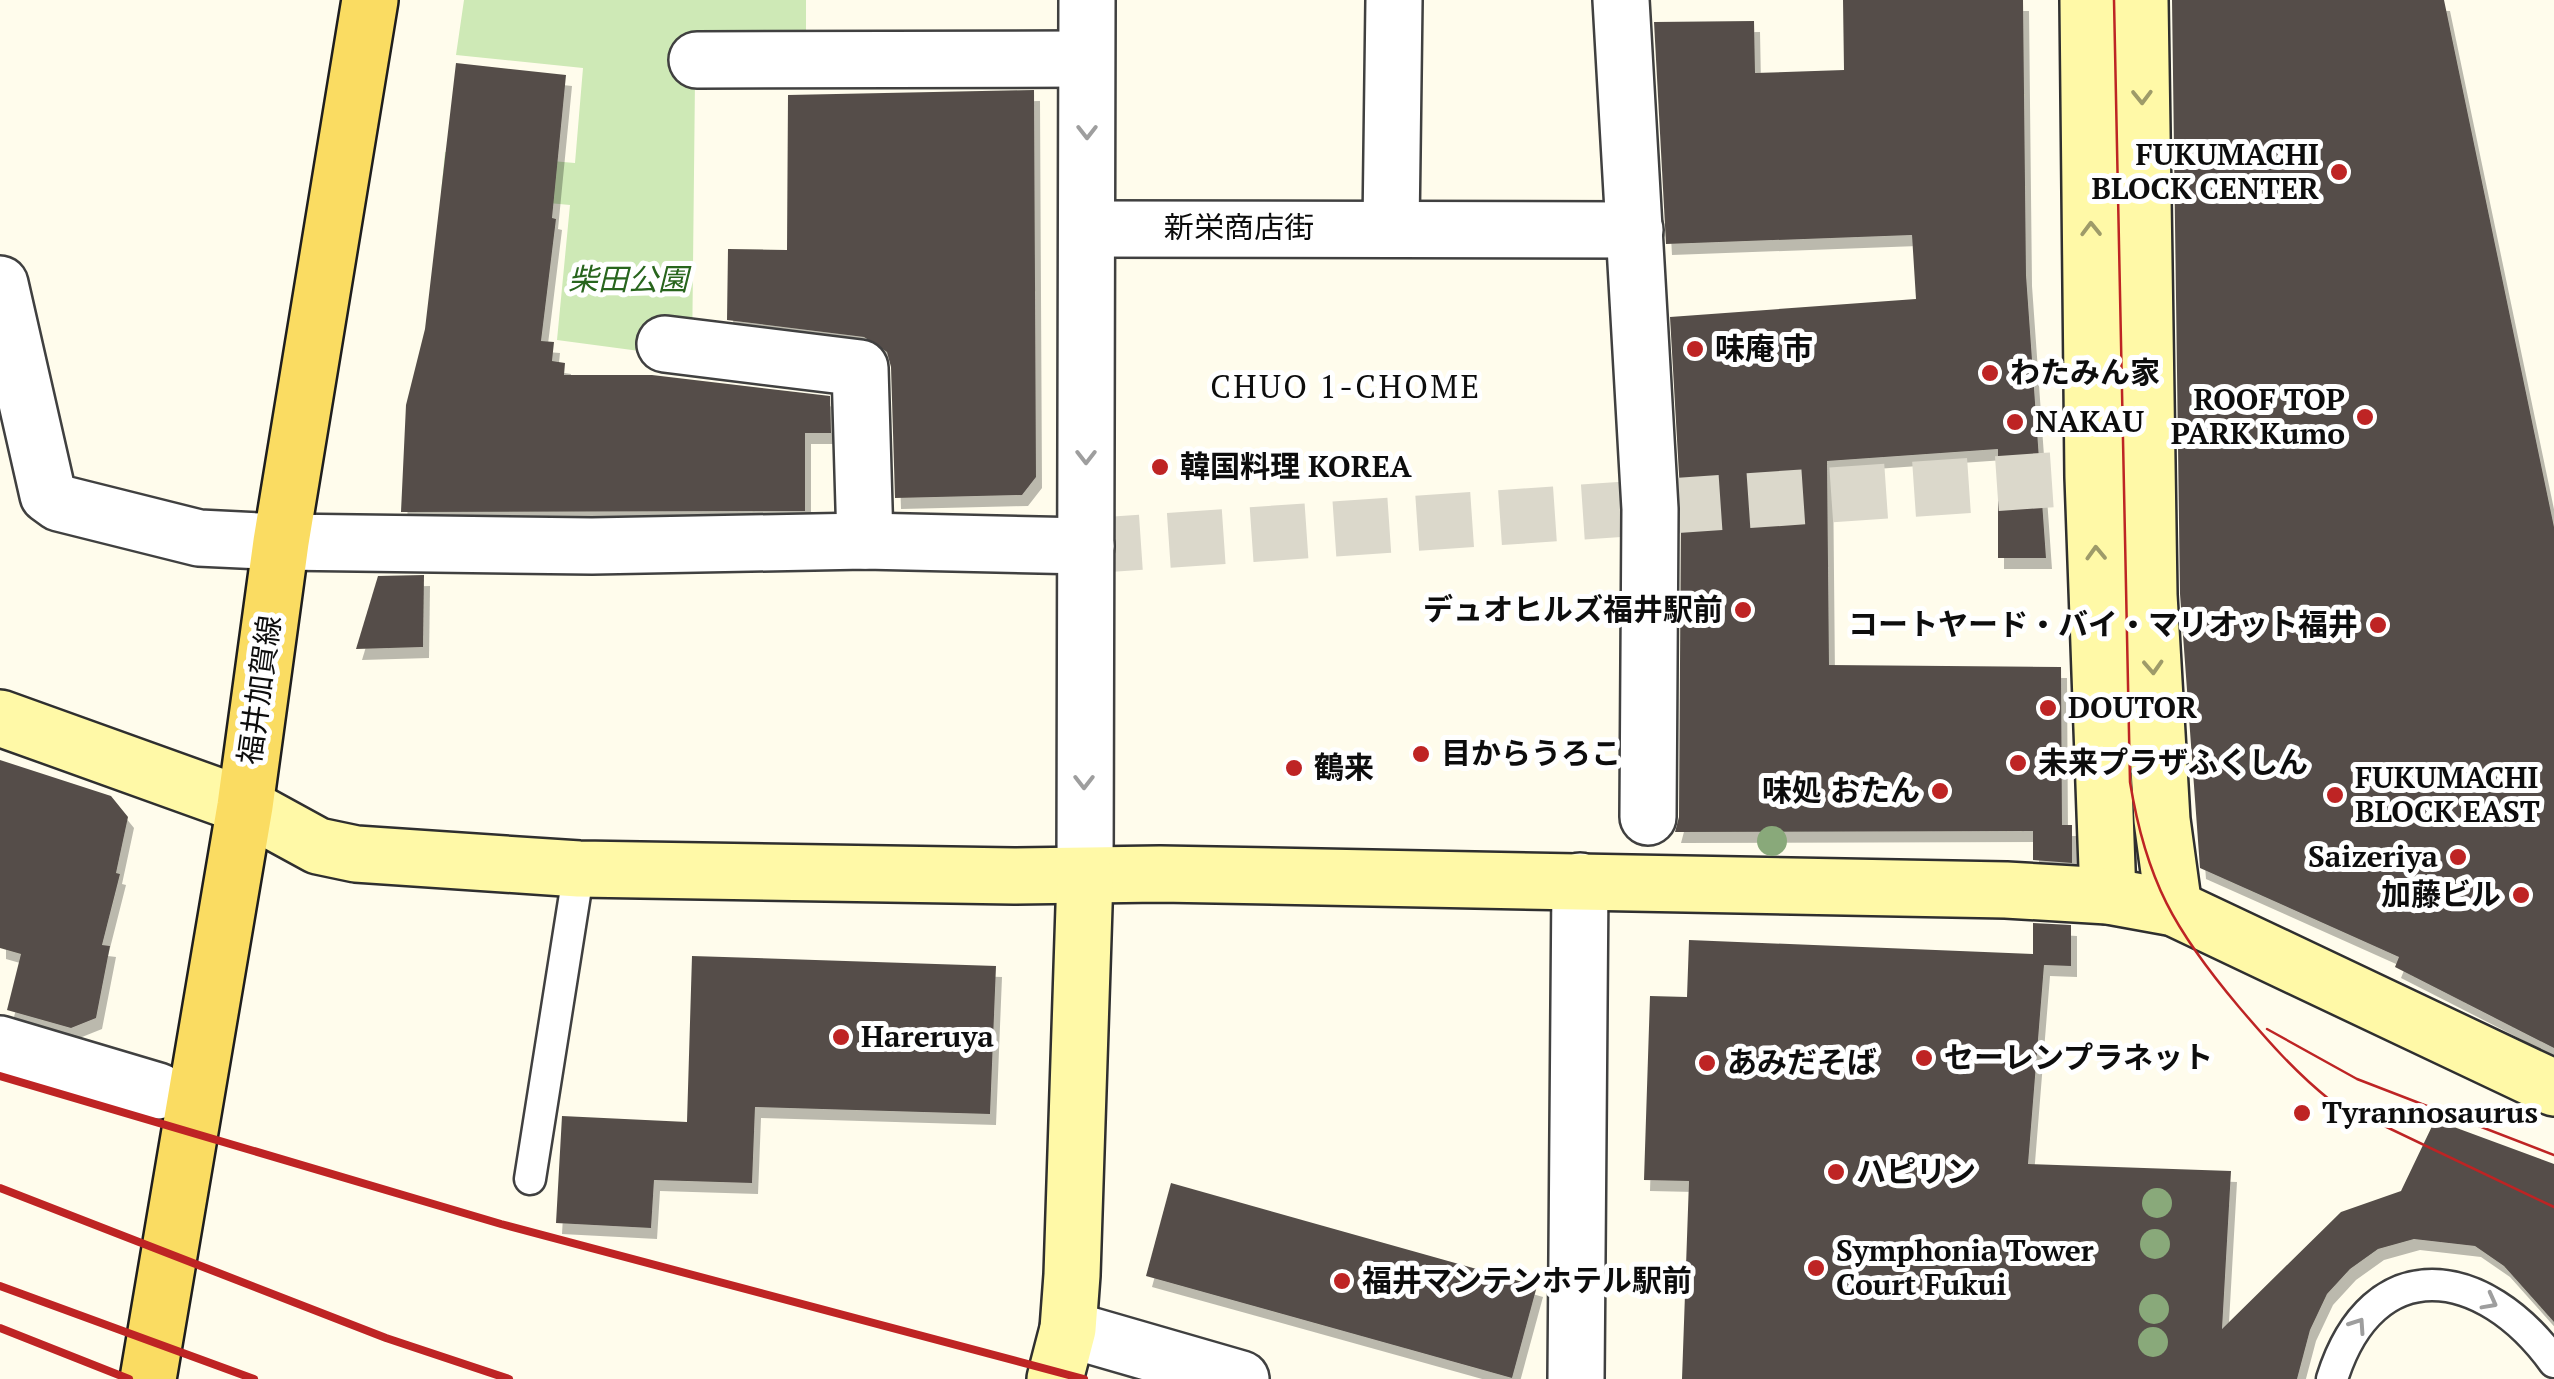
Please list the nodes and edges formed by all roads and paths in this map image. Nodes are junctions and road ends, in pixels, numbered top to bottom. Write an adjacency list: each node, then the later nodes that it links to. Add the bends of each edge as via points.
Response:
1 (370, 0): 15 (main road, 福井加賀線)
2 (1087, 0): 7 (street)
3 (1394, 0): 10 (street)
4 (1621, 0): 11 (street)
5 (2088, 0): 23 (street, one-way to 5, via 2093,477)
6 (2140, 0): 24 (street, one-way to 24, via 2150,595 2163,831)
7 (1086, 59): 8 (street); 9 (street, one-way to 9)
8 (697, 60)
9 (1087, 228): 10 (street, 新栄商店街); 16 (street, one-way to 16)
10 (1391, 228): 11 (street, 新栄商店街)
11 (1634, 230): 19 (street, via 1650,509)
12 (0, 284): 15 (street, via 48,495 200,538)
13 (665, 344): 14 (street, via 860,368)
14 (865, 541): 15 (street); 16 (street)
15 (280, 542): 18 (main road, 福井加賀線)
16 (1086, 546): 21 (street, one-way to 21)
17 (0, 718): 18 (street)
18 (244, 806): 20 (street, via 336,850); 31 (main road, 福井加賀線)
19 (1648, 817)
20 (579, 868): 21 (street); 28 (lane)
21 (1085, 876): 22 (street); 29 (street)
22 (1580, 881): 23 (street); 33 (street)
23 (2108, 896): 24 (street)
24 (2174, 908): 26 (street)
25 (0, 1044): 27 (street)
26 (2554, 1088)
27 (158, 1091)
28 (530, 1178)
29 (1061, 1354): 32 (street)
30 (2554, 1362): 34 (lane, one-way to 30, via 2366,1312 2390,1294 2425,1286 2459,1288 2499,1306)
31 (148, 1379)
32 (1241, 1379)
33 (1576, 1379)
34 (2332, 1379)

